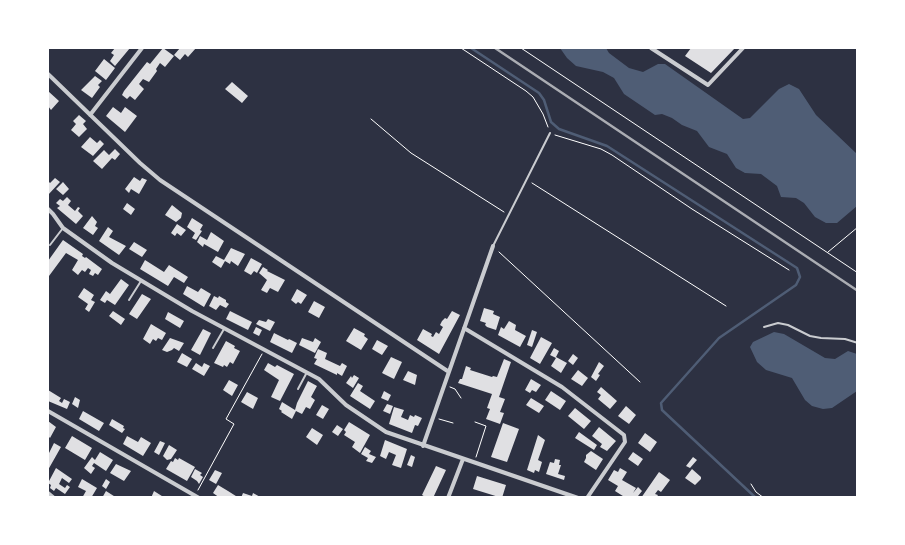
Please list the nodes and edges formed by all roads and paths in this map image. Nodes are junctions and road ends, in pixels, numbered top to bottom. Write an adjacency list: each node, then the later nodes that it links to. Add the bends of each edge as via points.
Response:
1 (142, 48): 7 (street)
2 (461, 48): 9 (path, via 526,90 543,114)
3 (521, 48): 17 (path)
4 (651, 48): 5 (street, via 708,85)
5 (744, 48)
6 (48, 76): 7 (street)
7 (90, 115): 30 (street, via 160,180)
8 (372, 119): 12 (path, via 411,153)
9 (550, 133): 10 (lane); 18 (path, via 612,155)
10 (527, 180): 12 (lane); 22 (path)
11 (48, 209): 14 (street)
12 (509, 216): 16 (lane)
13 (858, 227): 17 (path)
14 (63, 228): 15 (lane); 20 (street)
15 (50, 245)
16 (493, 246): 24 (street); 31 (path)
17 (827, 253): 19 (path)
18 (789, 270)
19 (858, 273)
20 (141, 281): 21 (lane); 25 (street)
21 (129, 300)
22 (726, 306)
23 (764, 327): 26 (lane, via 778,323 810,336)
24 (464, 328): 30 (street); 48 (street, via 562,387 624,435 625,442)
25 (224, 329): 27 (lane); 28 (street)
26 (858, 343)
27 (213, 348)
28 (264, 350): 29 (street); 44 (path, via 226,419 234,424)
29 (307, 372): 33 (lane); 39 (street, via 357,414 386,432)
30 (449, 372): 32 (street)
31 (640, 382)
32 (444, 385): 34 (path, via 455,389); 36 (street)
33 (298, 390)
34 (461, 398)
35 (48, 411): 44 (street)
36 (434, 417): 38 (path); 39 (street)
37 (475, 422): 41 (path, via 486,426)
38 (453, 423)
39 (424, 446): 40 (street)
40 (463, 459): 41 (street); 46 (street)
41 (474, 463): 47 (street)
42 (751, 484): 49 (path)
43 (48, 493): 45 (street)
44 (197, 496)
45 (54, 498)
46 (448, 498)
47 (578, 498)
48 (587, 498)
49 (764, 498)

